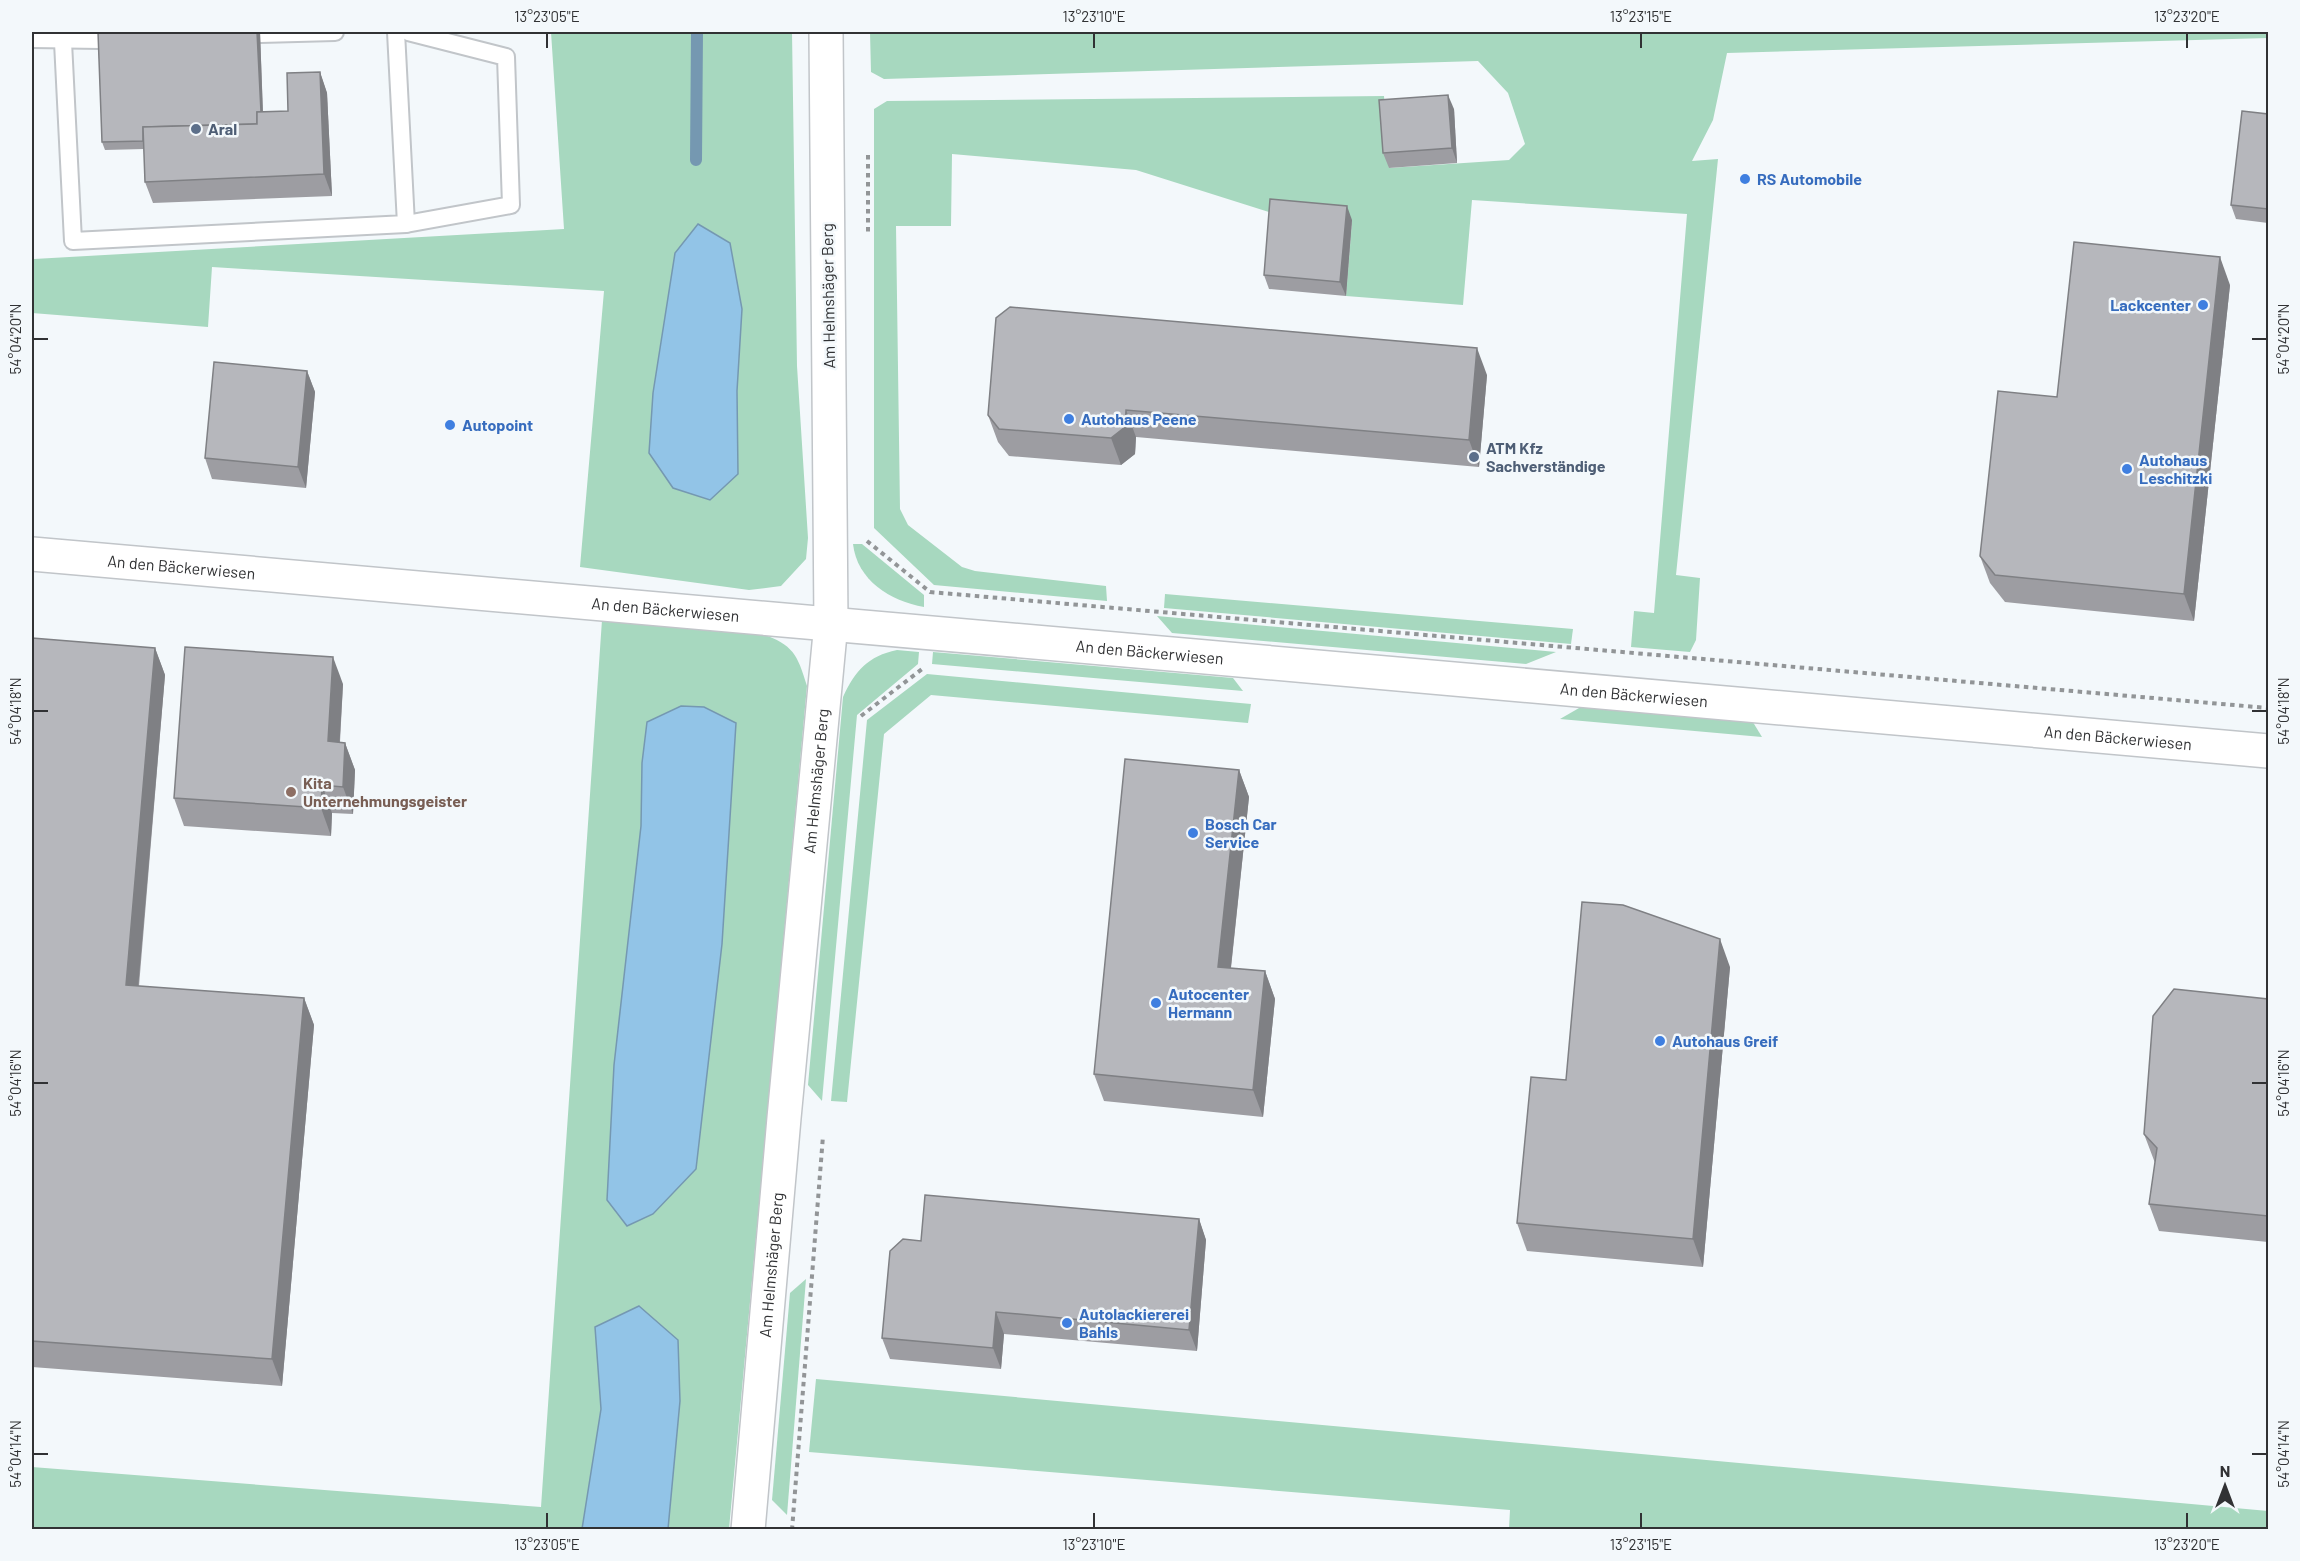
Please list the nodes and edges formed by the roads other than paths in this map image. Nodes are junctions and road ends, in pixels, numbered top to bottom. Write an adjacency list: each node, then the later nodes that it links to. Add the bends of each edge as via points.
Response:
1 (330, 32): 2 (lane); 6 (lane)
2 (335, 32)
3 (396, 32): 10 (lane)
4 (408, 32): 10 (lane, via 506,57 511,205)
5 (826, 32): 12 (street, Am Helmshäger Berg)
6 (260, 34)
7 (32, 39): 9 (lane)
8 (101, 40): 9 (lane)
9 (63, 42): 10 (lane, via 73,241)
10 (406, 224)
11 (32, 554): 12 (street, An den Bäckerwiesen)
12 (831, 623): 13 (street, An den Bäckerwiesen); 14 (street, Am Helmshäger Berg)
13 (2268, 751)
14 (748, 1530)

